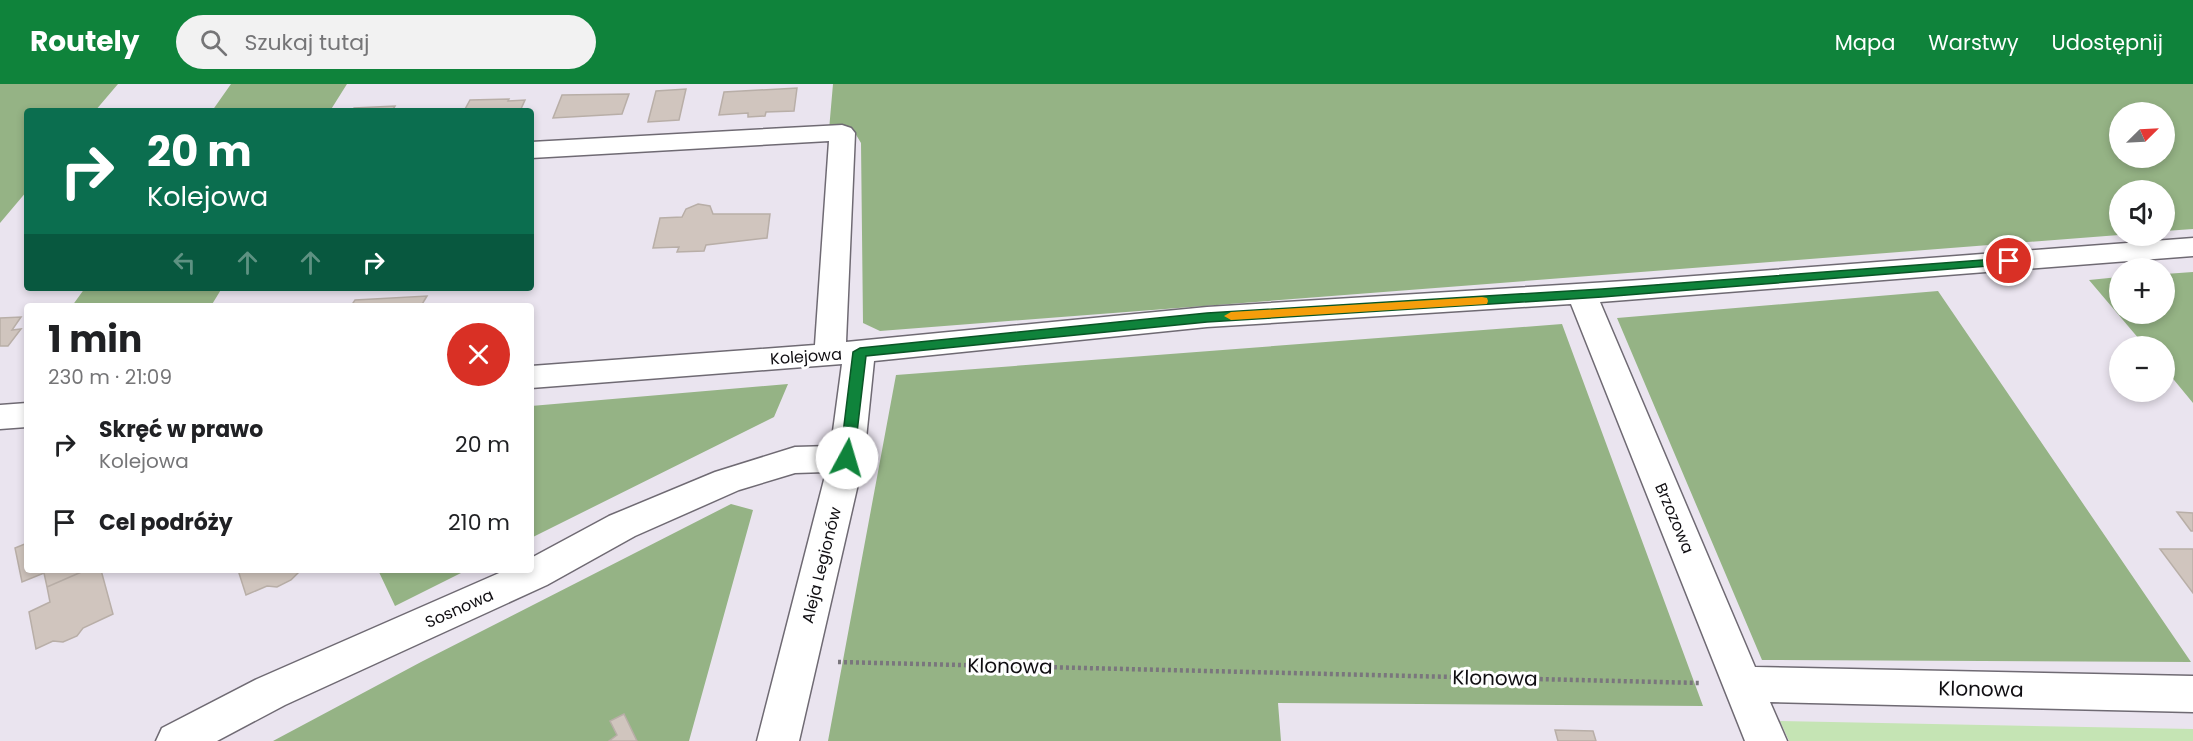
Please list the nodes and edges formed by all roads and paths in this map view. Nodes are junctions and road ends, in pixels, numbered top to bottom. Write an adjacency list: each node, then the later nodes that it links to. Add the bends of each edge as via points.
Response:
1 (534, 150): 4 (street, Aleja Legionów, via 842,133)
2 (2193, 247): 3 (street, Kolejowa)
3 (1582, 295): 4 (street, Kolejowa, via 1207,317); 10 (street, Brzozowa)
4 (845, 353): 5 (street, Kolejowa); 8 (street, Aleja Legionów)
5 (534, 377)
6 (24, 415): 7 (street)
7 (0, 417)
8 (847, 458): 9 (street, Aleja Legionów); 12 (street, Sosnowa, via 795,460 727,481 622,526 534,574 271,692)
9 (798, 661): 10 (path, Klonowa); 13 (street, Aleja Legionów)
10 (1744, 684): 11 (street, Klonowa); 14 (street, Brzozowa)
11 (2193, 694)
12 (177, 741)
13 (778, 741)
14 (1766, 741)

